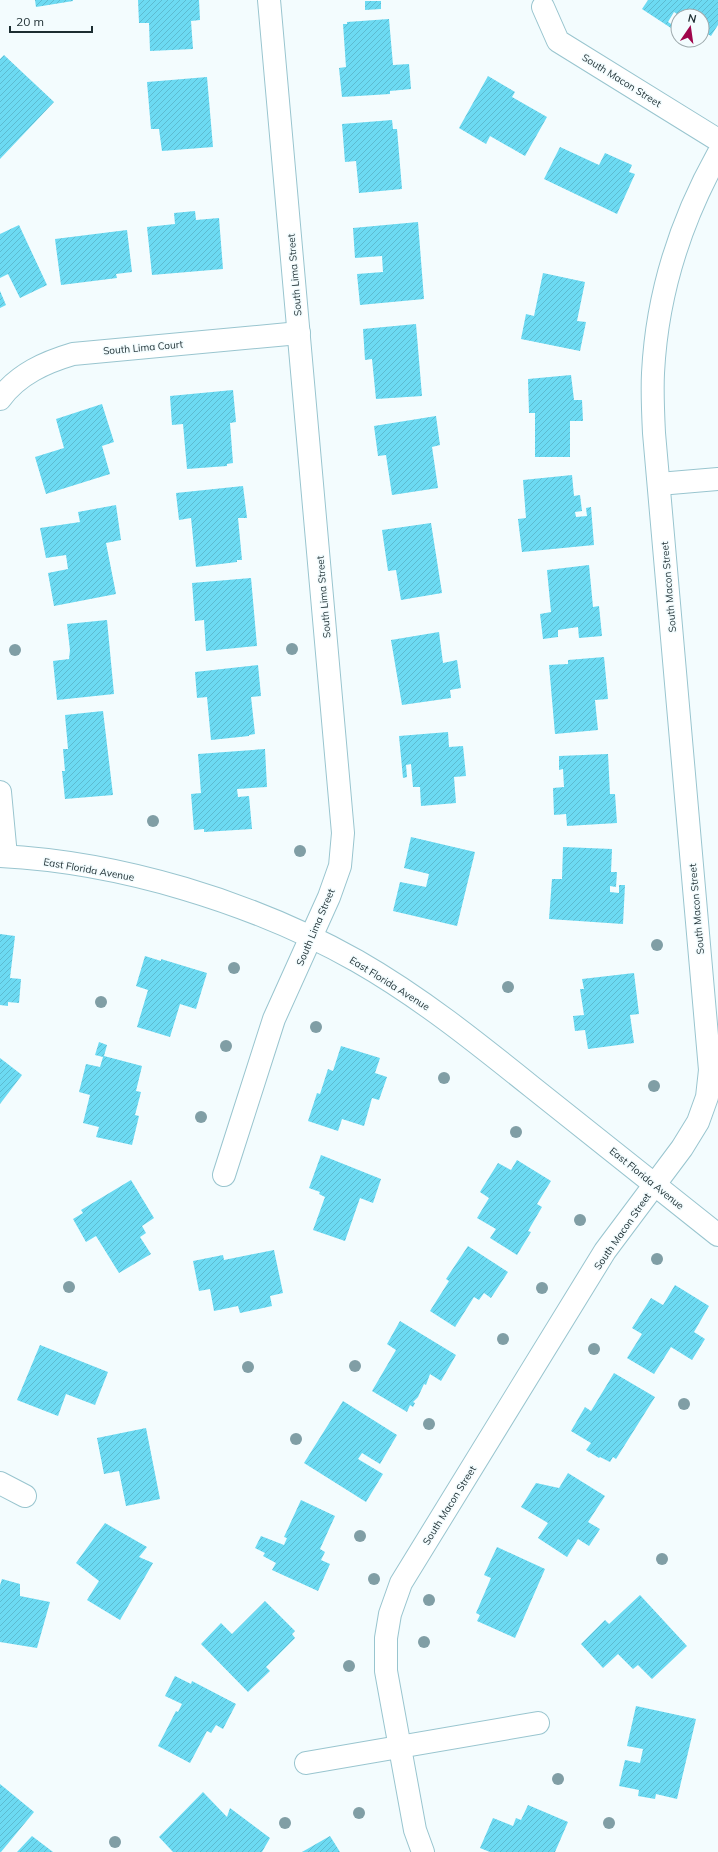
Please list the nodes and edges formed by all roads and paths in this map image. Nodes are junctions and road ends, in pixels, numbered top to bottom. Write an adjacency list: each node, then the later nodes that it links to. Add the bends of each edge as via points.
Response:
1 (269, 0): 5 (street, South Lima Street)
2 (542, 7): 3 (street, South Macon Street, via 558,41)
3 (718, 140)
4 (718, 154): 8 (street, South Macon Street, via 700,186 681,231 666,278 657,325 653,374 654,433)
5 (299, 332): 6 (street, South Lima Court, via 73,354 47,362 23,375); 11 (street, South Lima Street, via 343,833 340,866)
6 (0, 398)
7 (718, 479): 8 (street)
8 (659, 484): 13 (street, South Macon Street, via 710,1070 707,1096 698,1122)
9 (0, 792): 10 (street)
10 (3, 856): 11 (street, East Florida Avenue, via 97,868 186,889)
11 (311, 937): 12 (street, South Lima Street, via 274,1020); 13 (street, East Florida Avenue, via 400,987 448,1020)
12 (224, 1175)
13 (654, 1184): 14 (street, East Florida Avenue); 18 (street, South Macon Street, via 605,1251 401,1583 390,1614 386,1638 386,1671)
14 (718, 1235)
15 (0, 1483): 16 (street)
16 (25, 1496)
17 (538, 1723): 18 (street)
18 (399, 1747): 19 (street); 20 (street, South Macon Street, via 415,1830)
19 (306, 1763)
20 (422, 1852)

